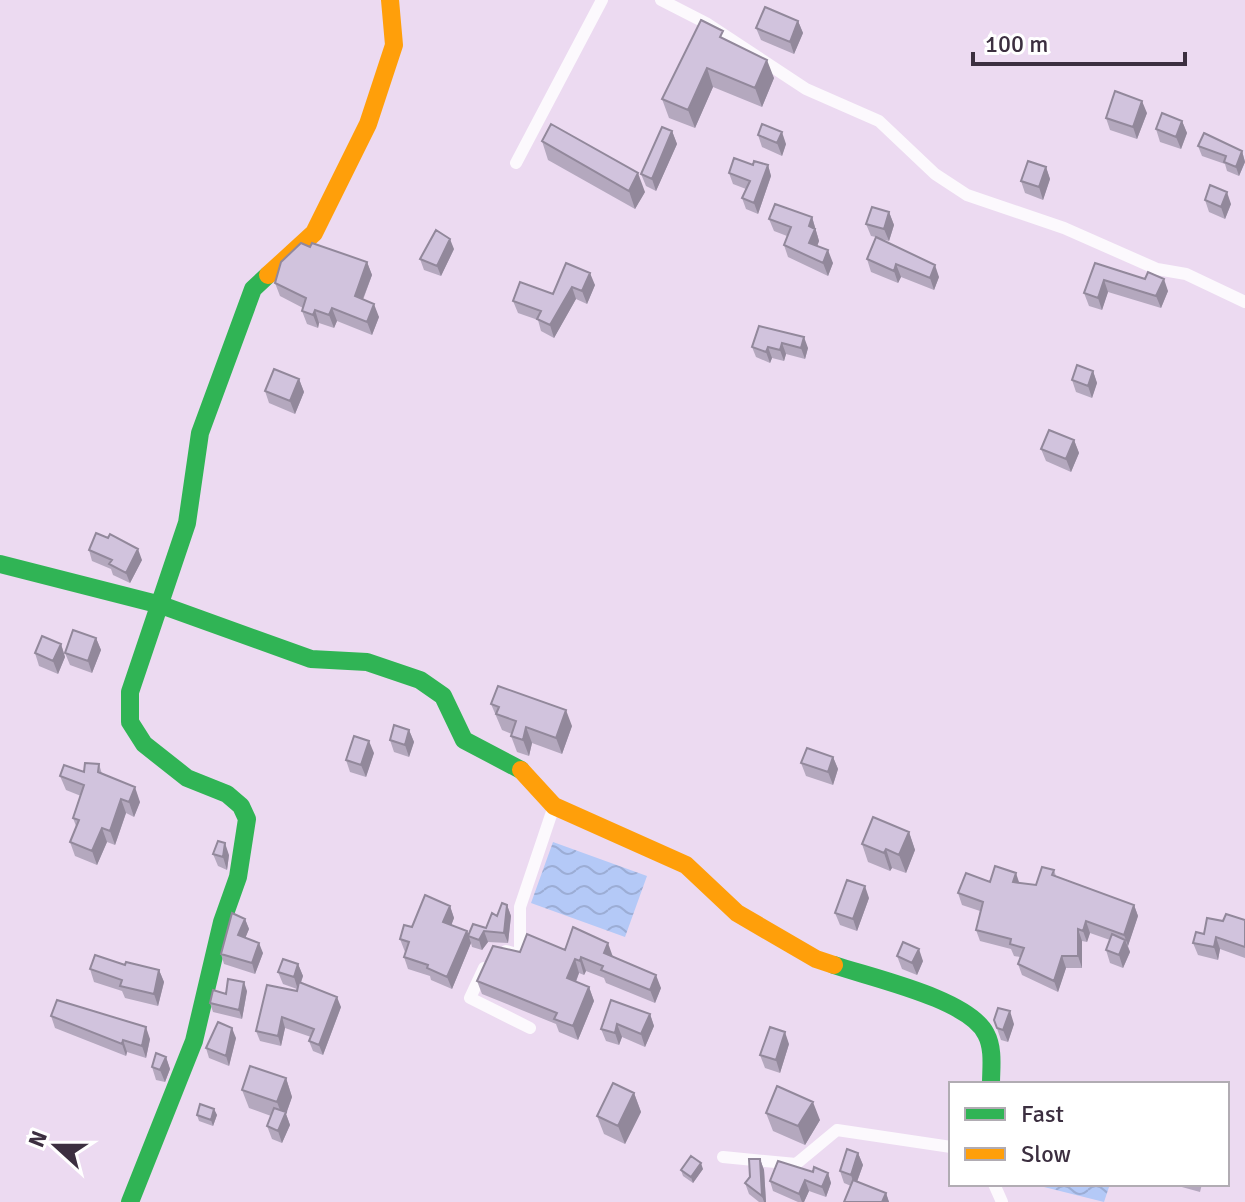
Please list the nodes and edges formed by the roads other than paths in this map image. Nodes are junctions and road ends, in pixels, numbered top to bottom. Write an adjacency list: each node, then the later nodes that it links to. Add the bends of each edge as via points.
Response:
1 (390, 0): 7 (street, via 394,45 368,124 314,233 253,289 200,433 187,523)
2 (602, 0): 4 (street)
3 (661, 0): 5 (street, via 806,89 879,121 935,174 967,195 1064,228 1157,269 1186,274)
4 (516, 163)
5 (1245, 302)
6 (0, 564): 7 (street)
7 (161, 605): 8 (street, via 311,659 367,662 420,680 443,696 464,740 526,773); 13 (street, via 130,692 130,722 144,744 187,778 227,794 247,819 238,877 194,1041)
8 (554, 806): 9 (street, via 520,907 520,955 490,955 470,998); 10 (street, via 686,865 737,913 816,959 964,1010 985,1026 991,1041)
9 (530, 1028)
10 (991, 1082)
11 (949, 1147): 12 (street, via 837,1130 796,1164)
12 (723, 1157)
13 (130, 1202)

